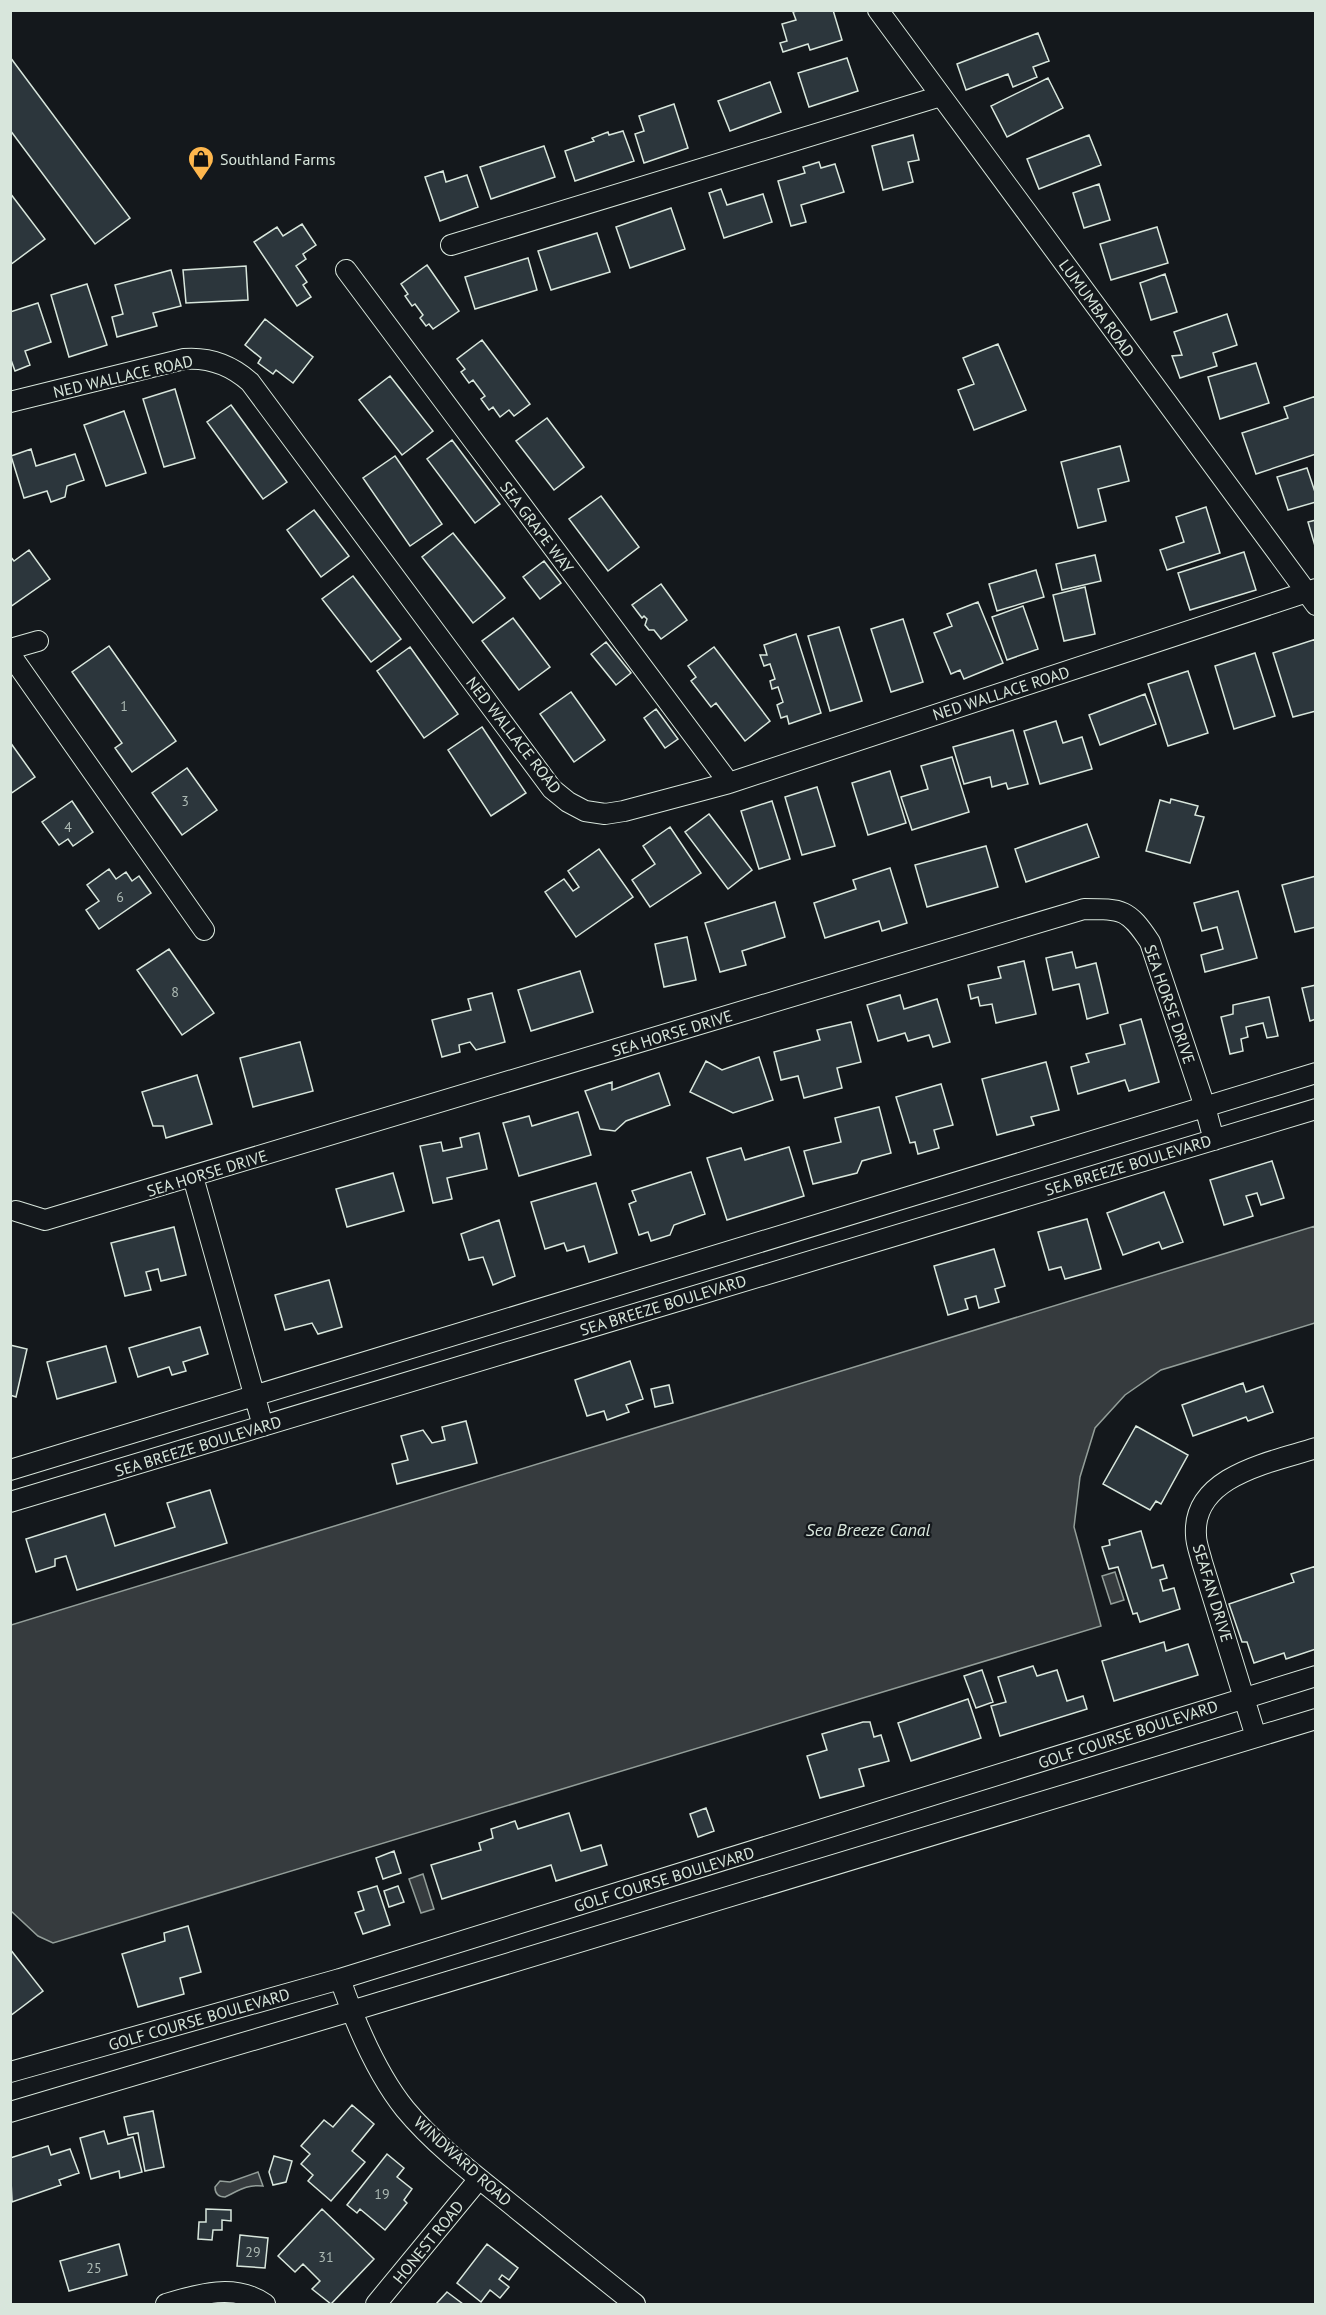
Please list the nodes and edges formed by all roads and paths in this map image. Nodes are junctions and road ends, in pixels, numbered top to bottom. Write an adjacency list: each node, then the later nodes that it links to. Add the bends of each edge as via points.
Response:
1 (878, 10): 2 (street, LUMUMBA ROAD)
2 (941, 96): 3 (street); 6 (street, LUMUMBA ROAD)
3 (451, 245)
4 (346, 270): 10 (street, SEA GRAPE WAY)
5 (10, 402): 10 (street, NED WALLACE ROAD, via 184,359 208,360 230,368 250,382 552,789 585,811 605,814)
6 (1312, 595): 10 (street, NED WALLACE ROAD)
7 (38, 641): 8 (street)
8 (10, 649)
9 (10, 654): 11 (street)
10 (729, 783)
11 (204, 930)
12 (1316, 1073): 13 (street, SEA BREEZE BOULEVARD)
13 (1205, 1107): 15 (street, SEA HORSE DRIVE); 16 (street, SEA HORSE DRIVE, via 1150,942 1136,920 1115,909 1084,909); 18 (street, SEA BREEZE BOULEVARD)
14 (1316, 1109): 15 (street, SEA BREEZE BOULEVARD)
15 (1214, 1140): 19 (street, SEA BREEZE BOULEVARD)
16 (192, 1177): 17 (street, SEA HORSE DRIVE, via 45,1220); 18 (street)
17 (16, 1211)
18 (254, 1396): 19 (street); 21 (street, SEA BREEZE BOULEVARD)
19 (263, 1426): 22 (street, SEA BREEZE BOULEVARD)
20 (1316, 1448): 24 (street, SEAFAN DRIVE, via 1242,1471 1216,1487 1199,1513 1196,1534 1202,1562)
21 (13, 1466): 22 (street)
22 (19, 1499)
23 (1316, 1676): 24 (street, GOLF COURSE BOULEVARD)
24 (1245, 1697): 26 (street, SEAFAN DRIVE); 27 (street, GOLF COURSE BOULEVARD)
25 (1316, 1719): 26 (street)
26 (1256, 1737): 28 (street)
27 (340, 1979): 28 (street, WINDWARD ROAD); 29 (street, GOLF COURSE BOULEVARD)
28 (351, 2011): 30 (street); 31 (street, WINDWARD ROAD, via 405,2109)
29 (10, 2072)
30 (10, 2112)
31 (479, 2179): 34 (street, HONEST ROAD); 35 (street, WINDWARD ROAD)
32 (166, 2304): 33 (street, via 216,2292 236,2293)
33 (265, 2304)
34 (376, 2304)
35 (634, 2304)

